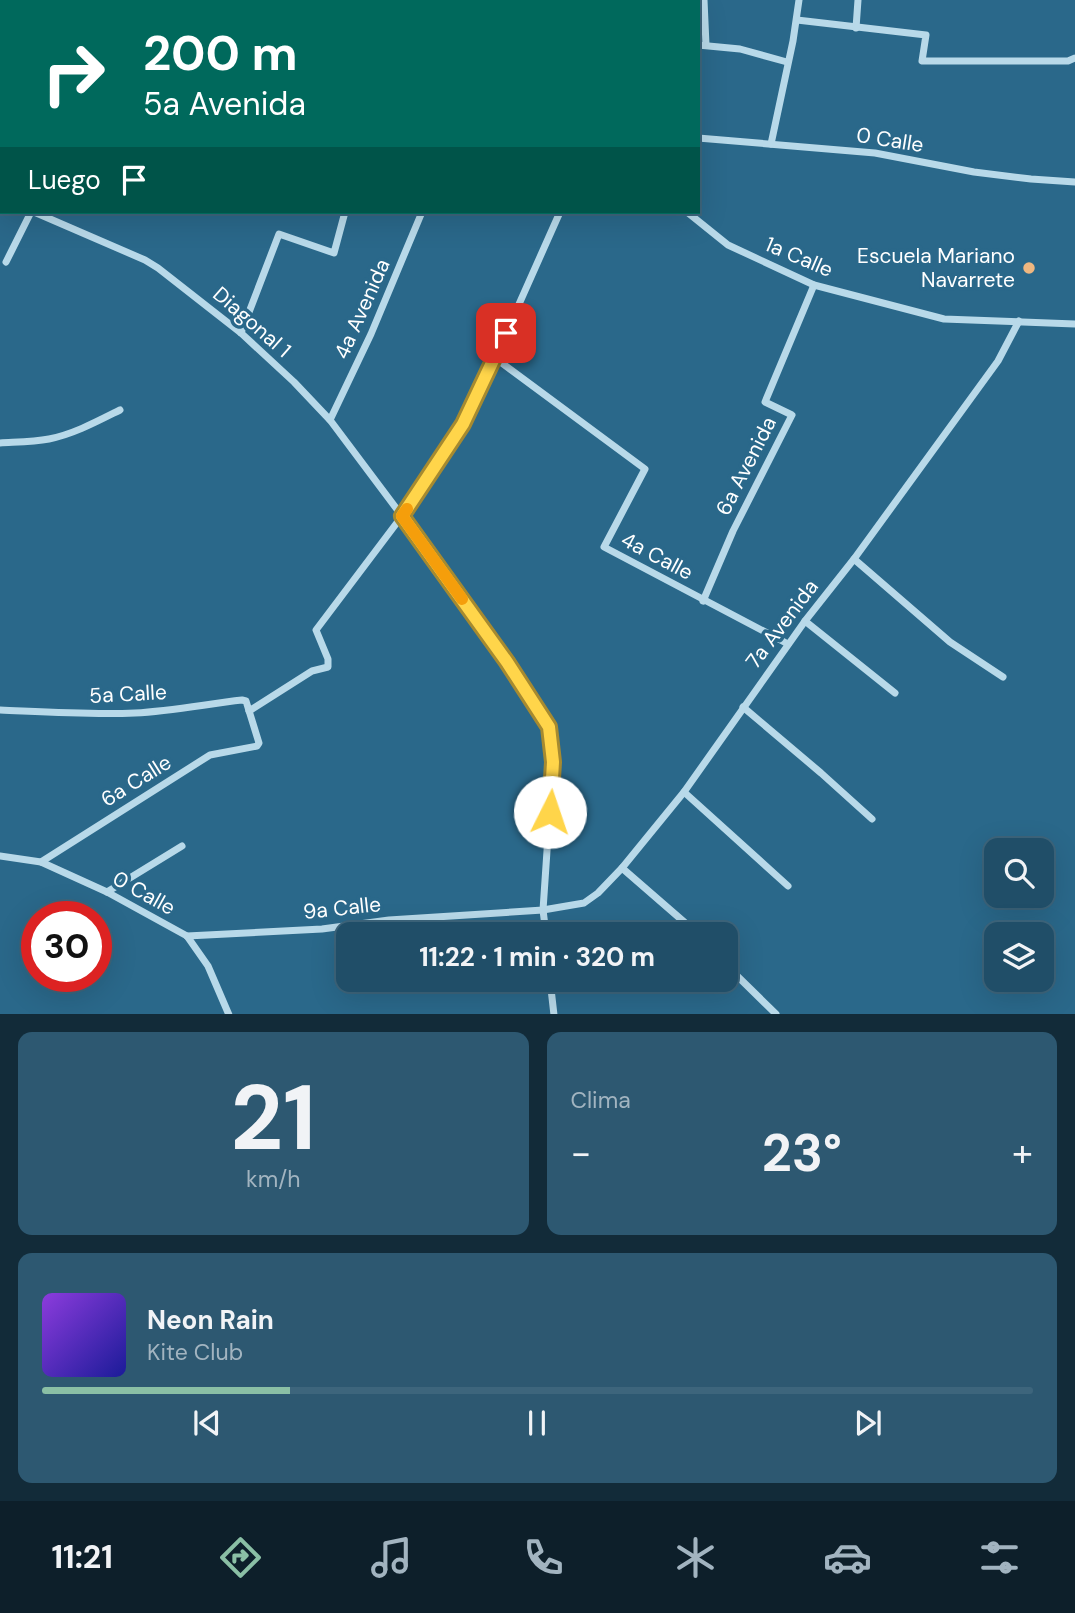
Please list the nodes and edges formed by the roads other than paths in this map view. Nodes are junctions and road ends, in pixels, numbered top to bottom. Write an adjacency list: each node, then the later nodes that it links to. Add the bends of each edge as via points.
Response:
1 (704, 0): 6 (street)
2 (799, 0): 4 (street)
3 (858, 0): 5 (street)
4 (797, 20): 5 (street); 8 (street)
5 (856, 28): 7 (street, via 926,35 922,61)
6 (702, 45): 8 (street)
7 (1075, 58)
8 (787, 62): 10 (street)
9 (700, 138): 10 (street, 0 Calle)
10 (771, 144): 11 (street, 0 Calle, via 875,153 974,172)
11 (1075, 182)
12 (31, 214): 18 (street)
13 (37, 214): 22 (street, Diagonal 1, via 145,260)
14 (344, 214): 22 (street, via 334,253 279,234)
15 (421, 214): 25 (street, 4a Avenida)
16 (559, 214): 23 (street)
17 (689, 214): 19 (street, 1a Calle, via 728,245)
18 (6, 262)
19 (814, 285): 20 (street, 1a Calle, via 944,319); 29 (street, 6a Avenida, via 765,402 792,415 733,531)
20 (1019, 321): 21 (street, 1a Calle); 28 (street, 7a Avenida, via 998,361)
21 (1075, 324)
22 (241, 332): 25 (street, Diagonal 1)
23 (495, 358): 27 (street, via 463,424); 29 (street, 4a Calle, via 645,469 604,547)
24 (120, 410): 26 (street, via 47,440)
25 (330, 420): 27 (street, Diagonal 1)
26 (0, 443)
27 (402, 516): 36 (street, via 316,630 328,667 312,671); 45 (street, Diagonal 1, via 549,727 553,762)
28 (854, 559): 30 (street, 7a Avenida); 32 (street, via 950,642)
29 (704, 601): 31 (street, 4a Calle)
30 (804, 621): 31 (street, 7a Avenida); 33 (street)
31 (788, 644): 34 (street, 7a Avenida)
32 (1003, 677)
33 (895, 693)
34 (743, 707): 37 (street, 7a Avenida); 38 (street)
35 (0, 710): 36 (street, 5a Calle, via 134,713 243,700)
36 (249, 711): 41 (street, 6a Calle, via 257,746 210,755)
37 (684, 792): 42 (street, 7a Avenida); 43 (street)
38 (872, 819)
39 (182, 846): 44 (street)
40 (0, 856): 41 (street, 0 Calle)
41 (41, 862): 44 (street, 0 Calle)
42 (622, 869): 45 (street, 7a Avenida, via 584,903); 47 (street)
43 (788, 886)
44 (107, 892): 48 (street, 0 Calle)
45 (543, 910): 46 (street, Diagonal 1); 48 (street, 9a Calle)
46 (544, 922)
47 (684, 922)
48 (187, 936): 51 (street, 0 Calle, via 208,966)
49 (738, 977): 53 (street)
50 (551, 992): 52 (street)
51 (229, 1014)
52 (554, 1014)
53 (776, 1014)

